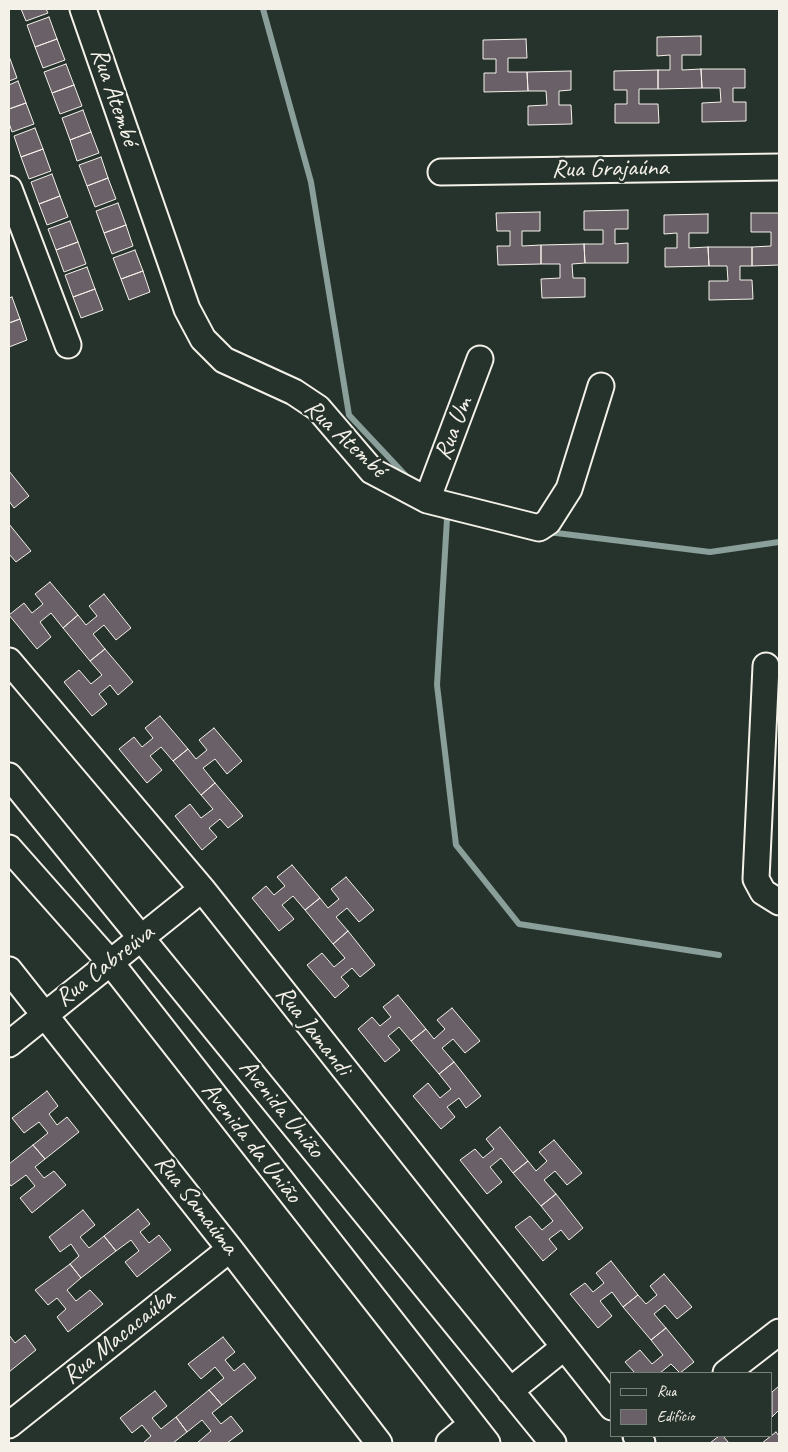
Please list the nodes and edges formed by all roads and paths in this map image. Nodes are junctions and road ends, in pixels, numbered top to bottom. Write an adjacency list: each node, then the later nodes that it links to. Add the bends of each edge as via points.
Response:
1 (83, 9): 8 (street, Rua Atembé, via 187,309 204,339 224,360 294,392 318,408 372,471)
2 (779, 167): 3 (street, Rua Grajaúna)
3 (441, 172)
4 (9, 189): 5 (street)
5 (68, 345)
6 (480, 359): 8 (street, Rua Um)
7 (602, 386): 8 (street, Rua Atembé, via 569,489 543,527 534,528)
8 (427, 500)
9 (9, 661): 13 (street, Rua Jamandi)
10 (766, 666): 14 (street, via 756,879 763,892)
11 (9, 776): 15 (street, Avenida União)
12 (9, 848): 16 (street, Avenida da União)
13 (202, 890): 15 (street, Rua Cabreúva); 22 (street, Rua Jamandi)
14 (779, 902)
15 (142, 937): 16 (street, Rua Cabreúva); 24 (street, Avenida União)
16 (110, 962): 18 (street, Rua Cabreúva); 27 (street, Avenida da União)
17 (9, 970): 18 (street, Rua Samaúma)
18 (45, 1013): 19 (street, Rua Cabreúva); 20 (street, Rua Samaúma)
19 (9, 1044)
20 (230, 1249): 26 (street, Rua Macacaúba); 28 (street, Rua Samaúma)
21 (779, 1332): 23 (street)
22 (563, 1348): 24 (street); 25 (street, Rua Jamandi)
23 (727, 1372)
24 (510, 1391): 30 (street, Avenida União)
25 (610, 1405)
26 (9, 1425)
27 (479, 1434): 29 (street)
28 (379, 1443)
29 (449, 1443)
30 (553, 1443)

